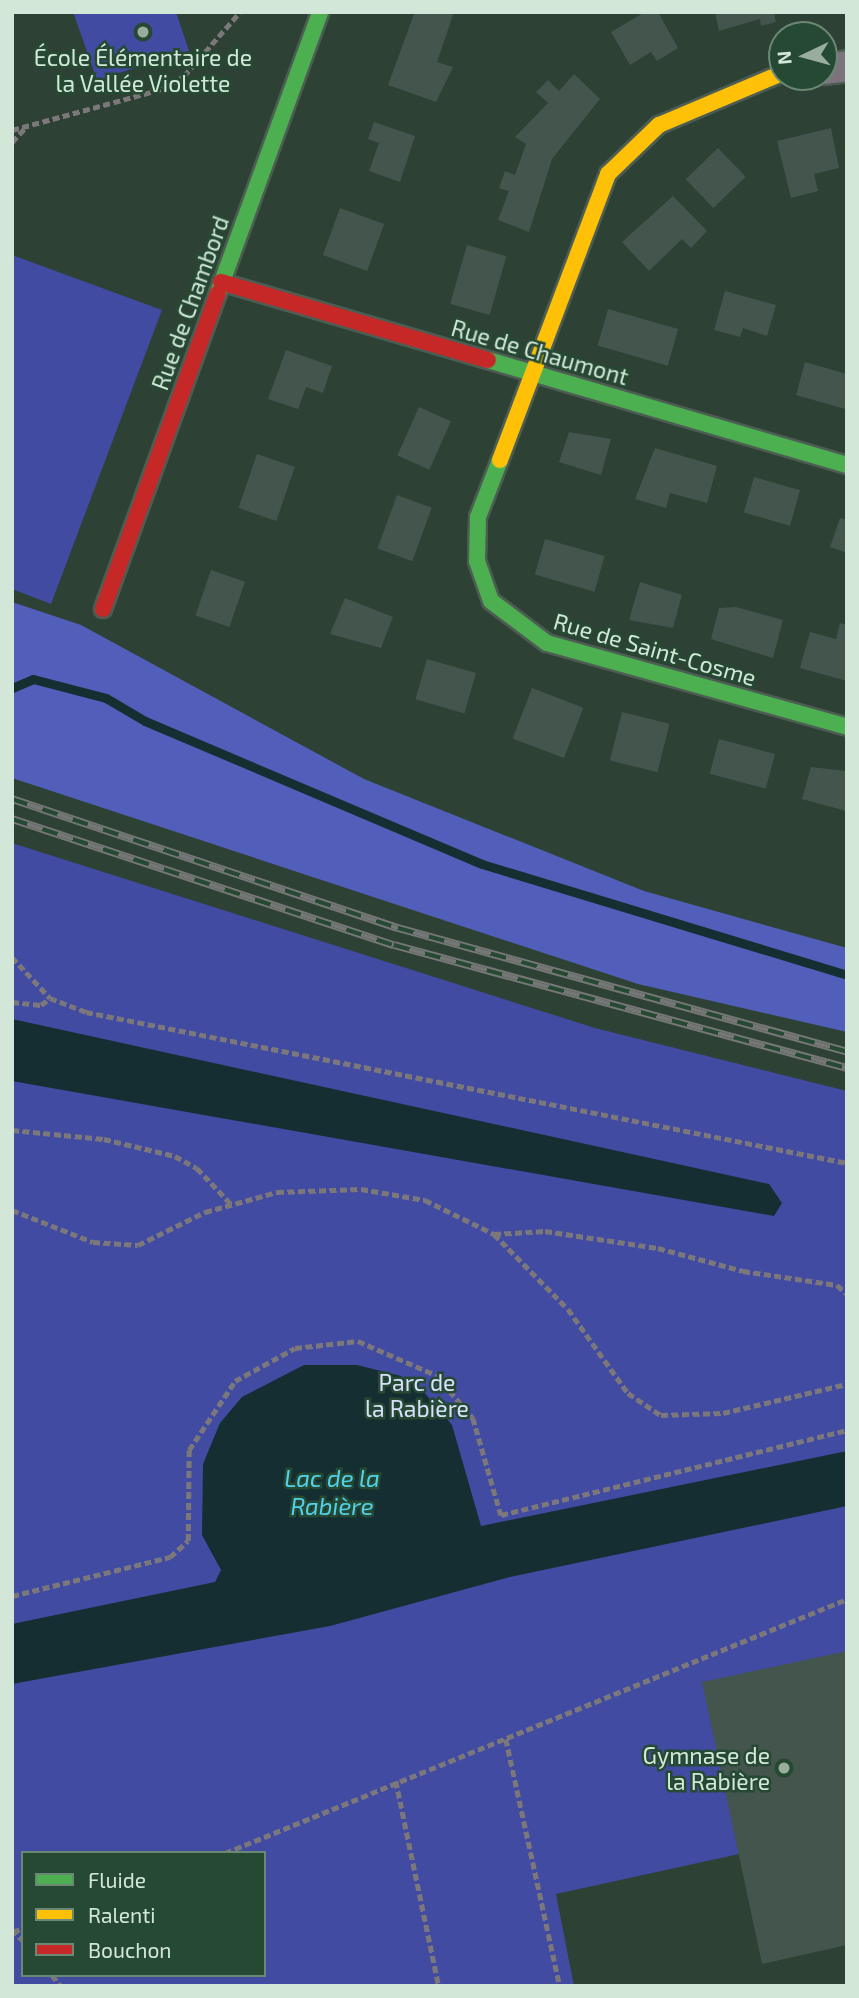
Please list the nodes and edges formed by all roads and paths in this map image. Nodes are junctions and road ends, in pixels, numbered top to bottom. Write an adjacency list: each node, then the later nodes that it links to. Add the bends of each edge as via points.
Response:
1 (240, 12): 4 (path, via 184,76 162,89)
2 (320, 12): 7 (street, Rue de Chambord)
3 (768, 79): 8 (street, Rue de Saint-Cosme, via 659,125 617,163 592,204)
4 (26, 126): 5 (path); 6 (path)
5 (12, 130)
6 (12, 142)
7 (221, 282): 8 (street, Rue de Chaumont); 10 (street, Rue de Chambord)
8 (530, 373): 9 (street, Rue de Chaumont); 11 (street, Rue de Saint-Cosme, via 475,541 482,582 506,618 582,654)
9 (847, 465)
10 (103, 609)
11 (847, 727)
12 (12, 957): 13 (path)
13 (50, 998): 14 (path, via 41,1005); 16 (path, via 86,1012)
14 (12, 1002)
15 (12, 1130): 17 (path, via 104,1139 175,1156 197,1168)
16 (847, 1163)
17 (231, 1204): 18 (path, via 138,1245 93,1242); 19 (path, via 277,1192 360,1189 425,1200)
18 (12, 1210)
19 (494, 1234): 20 (path, via 545,1231 659,1248 743,1271 837,1285); 21 (path, via 568,1310 628,1393 661,1415 723,1413)
20 (847, 1294)
21 (847, 1384)
22 (847, 1430): 23 (path, via 500,1515 473,1418 436,1375 358,1341 295,1348 235,1381 189,1450 188,1541 170,1557)
23 (12, 1596)
24 (847, 1599): 25 (path)
25 (506, 1740): 26 (path); 29 (path)
26 (396, 1781): 27 (path); 28 (path)
27 (230, 1851)
28 (439, 1986)
29 (560, 1986)

